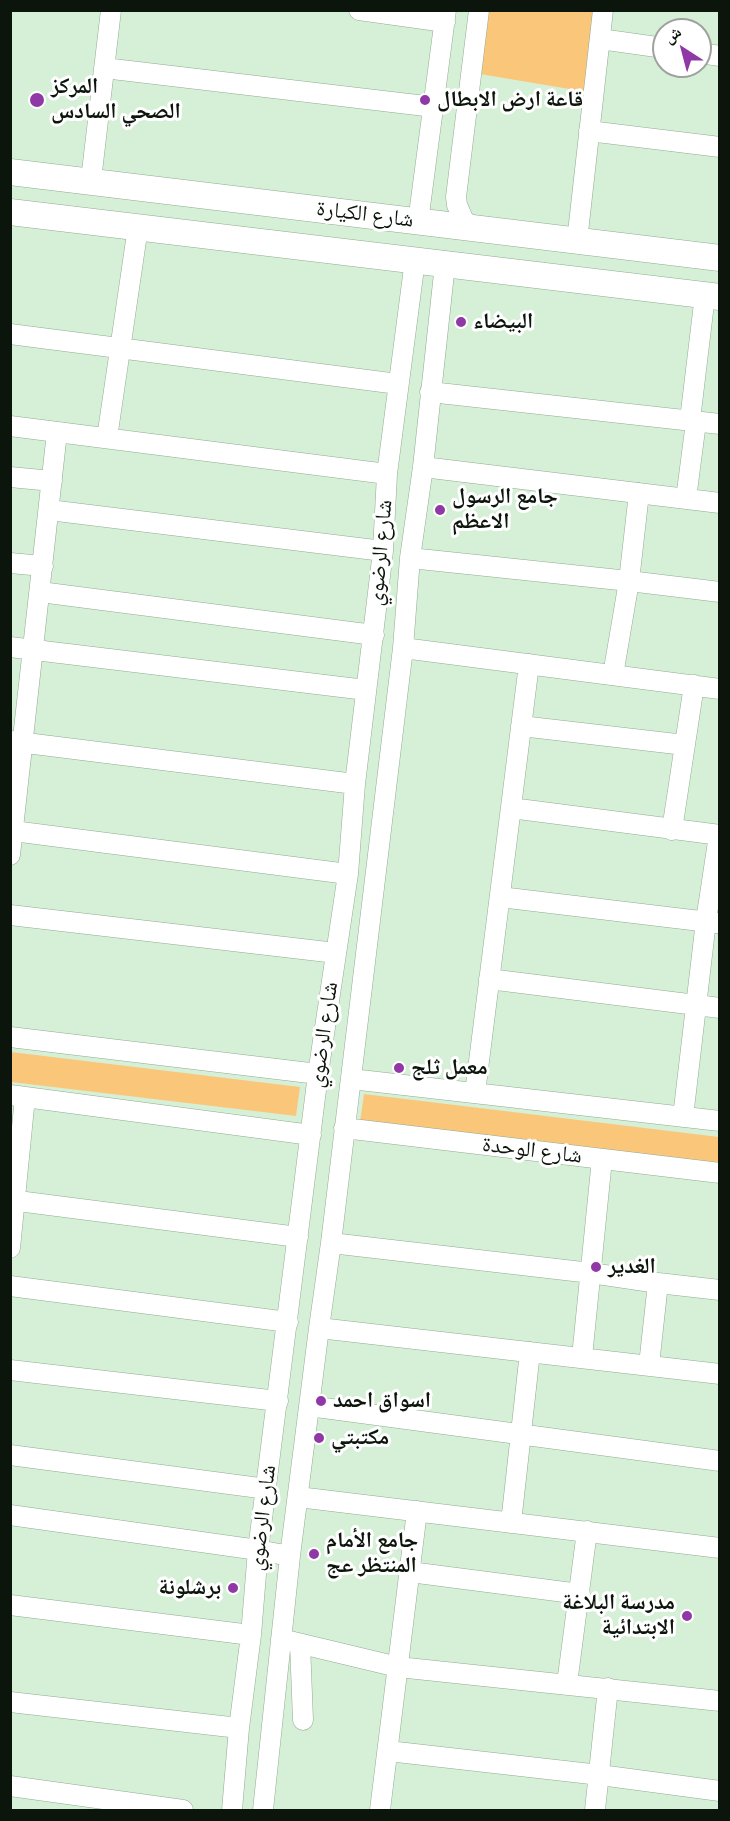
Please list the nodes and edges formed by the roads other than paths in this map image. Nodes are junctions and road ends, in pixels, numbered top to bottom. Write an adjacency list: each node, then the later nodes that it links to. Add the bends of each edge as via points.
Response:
1 (111, 10): 8 (street)
2 (359, 10): 5 (street)
3 (479, 10): 20 (street, via 456,197 463,219)
4 (603, 10): 6 (street)
5 (446, 16): 9 (street)
6 (600, 39): 7 (street); 10 (street)
7 (652, 46)
8 (104, 68): 9 (street); 14 (street)
9 (434, 107): 18 (street)
10 (589, 131): 11 (street); 21 (street)
11 (720, 147)
12 (10, 172): 13 (main road, شارع الكيارة)
13 (45, 176): 14 (main road, شارع الكيارة); 16 (main road, via 50,194)
14 (85, 180): 17 (main road, via 70,188 68,209); 18 (main road, شارع الكيارة)
15 (10, 212): 16 (main road, شارع الكيارة)
16 (37, 215): 17 (main road, شارع الكيارة)
17 (73, 219): 19 (main road, شارع الكيارة)
18 (418, 222): 20 (main road, شارع الكيارة)
19 (138, 227): 23 (main road, شارع الكيارة); 27 (street)
20 (480, 230): 21 (main road, شارع الكيارة)
21 (577, 241): 22 (main road, شارع الكيارة)
22 (720, 258)
23 (415, 260): 24 (main road, شارع الكيارة); 28 (street, شارع الرضوي)
24 (445, 264): 25 (main road, شارع الكيارة); 29 (street, شارع الرضوي)
25 (712, 296): 30 (street)
26 (10, 334): 27 (street)
27 (120, 349): 28 (street); 34 (street)
28 (398, 384): 36 (street, شارع الرضوي)
29 (430, 392): 30 (street); 35 (street, شارع الرضوي)
30 (693, 421): 31 (street); 40 (street)
31 (720, 424)
32 (10, 426): 33 (street)
33 (57, 432): 34 (street); 38 (street)
34 (107, 438): 36 (street)
35 (423, 467): 39 (street); 44 (street, شارع الرضوي)
36 (387, 474): 43 (street, شارع الرضوي)
37 (10, 477): 38 (street)
38 (52, 481): 42 (street)
39 (639, 493): 40 (street); 47 (street)
40 (686, 499): 41 (street)
41 (720, 503)
42 (49, 510): 43 (street); 46 (street)
43 (383, 551): 50 (street, شارع الرضوي)
44 (410, 558): 47 (street); 52 (street, شارع الرضوي)
45 (10, 563): 46 (street)
46 (42, 566): 48 (street)
47 (629, 581): 49 (street); 55 (street)
48 (40, 592): 50 (street); 53 (street)
49 (720, 592)
50 (374, 635): 58 (street, شارع الرضوي)
51 (10, 647): 53 (street)
52 (403, 648): 54 (street); 60 (street, شارع الرضوي)
53 (33, 650): 58 (street); 62 (street)
54 (529, 664): 55 (street); 61 (street)
55 (613, 675): 56 (street)
56 (694, 685): 57 (street); 63 (street)
57 (720, 688)
58 (366, 690): 59 (street, شارع الرضوي)
59 (363, 722): 60 (street); 64 (street, شارع الرضوي)
60 (394, 725): 80 (street, شارع الرضوي)
61 (521, 726): 63 (street); 65 (street)
62 (17, 742): 64 (street); 67 (street)
63 (685, 745): 66 (street)
64 (356, 784): 70 (street, شارع الرضوي)
65 (511, 808): 66 (street); 71 (street)
66 (672, 830): 68 (street)
67 (13, 831): 69 (street); 70 (street)
68 (719, 835): 73 (street)
69 (10, 855)
70 (348, 874): 74 (street, شارع الرضوي)
71 (500, 897): 73 (street); 75 (street)
72 (10, 915): 74 (street)
73 (713, 922): 76 (street)
74 (336, 952): 79 (street, شارع الرضوي)
75 (489, 979): 76 (street); 81 (street)
76 (696, 1005): 77 (street); 83 (street)
77 (720, 1008)
78 (10, 1037): 79 (street)
79 (318, 1074): 86 (street, شارع الرضوي)
80 (351, 1079): 81 (street); 85 (street, شارع الرضوي)
81 (475, 1093): 83 (street)
82 (18, 1096): 86 (street); 89 (street)
83 (683, 1117): 84 (street)
84 (720, 1121)
85 (344, 1128): 87 (street, شارع الوحدة); 91 (street, شارع الرضوي)
86 (311, 1135): 90 (street, شارع الرضوي)
87 (602, 1159): 88 (street, شارع الوحدة); 93 (street)
88 (720, 1173)
89 (13, 1201): 90 (street); 92 (street)
90 (298, 1237): 97 (street, شارع الرضوي)
91 (332, 1243): 93 (street); 98 (street, شارع الرضوي)
92 (10, 1248)
93 (591, 1273): 94 (street); 100 (street)
94 (658, 1283): 96 (street); 101 (street)
95 (10, 1286): 97 (street)
96 (720, 1290)
97 (288, 1322): 104 (street, شارع الرضوي)
98 (319, 1328): 99 (street); 105 (street, شارع الرضوي)
99 (530, 1352): 100 (street); 106 (street)
100 (582, 1357): 101 (street)
101 (649, 1365): 103 (street)
102 (10, 1370): 104 (street)
103 (720, 1374)
104 (278, 1401): 109 (street, شارع الرضوي)
105 (309, 1406): 106 (street); 110 (street, شارع الرضوي)
106 (521, 1435): 108 (street); 113 (street)
107 (10, 1455): 109 (street)
108 (720, 1461)
109 (267, 1489): 116 (street, شارع الرضوي)
110 (298, 1497): 111 (street); 117 (street, شارع الرضوي)
111 (417, 1510): 113 (street); 118 (street)
112 (10, 1515): 116 (street)
113 (511, 1523): 114 (street)
114 (587, 1532): 115 (street); 119 (street)
115 (720, 1548)
116 (258, 1550): 117 (street); 121 (street, شارع الرضوي)
117 (290, 1556): 122 (street, شارع الرضوي)
118 (410, 1572): 119 (street); 123 (street)
119 (579, 1594): 124 (street)
120 (10, 1605): 121 (street)
121 (251, 1635): 129 (street, شارع الرضوي)
122 (290, 1641): 123 (street); 128 (street); 136 (street, شارع الرضوي)
123 (398, 1667): 124 (street); 130 (street)
124 (567, 1684): 125 (street)
125 (608, 1688): 126 (street); 131 (street)
126 (720, 1701)
127 (10, 1702): 129 (street)
128 (303, 1720)
129 (239, 1728): 135 (street, شارع الرضوي)
130 (388, 1751): 131 (street); 137 (street)
131 (600, 1775): 133 (street); 138 (street)
132 (10, 1786): 134 (street)
133 (720, 1791)
134 (183, 1810)
135 (232, 1810)
136 (263, 1810)
137 (380, 1810)
138 (595, 1810)

